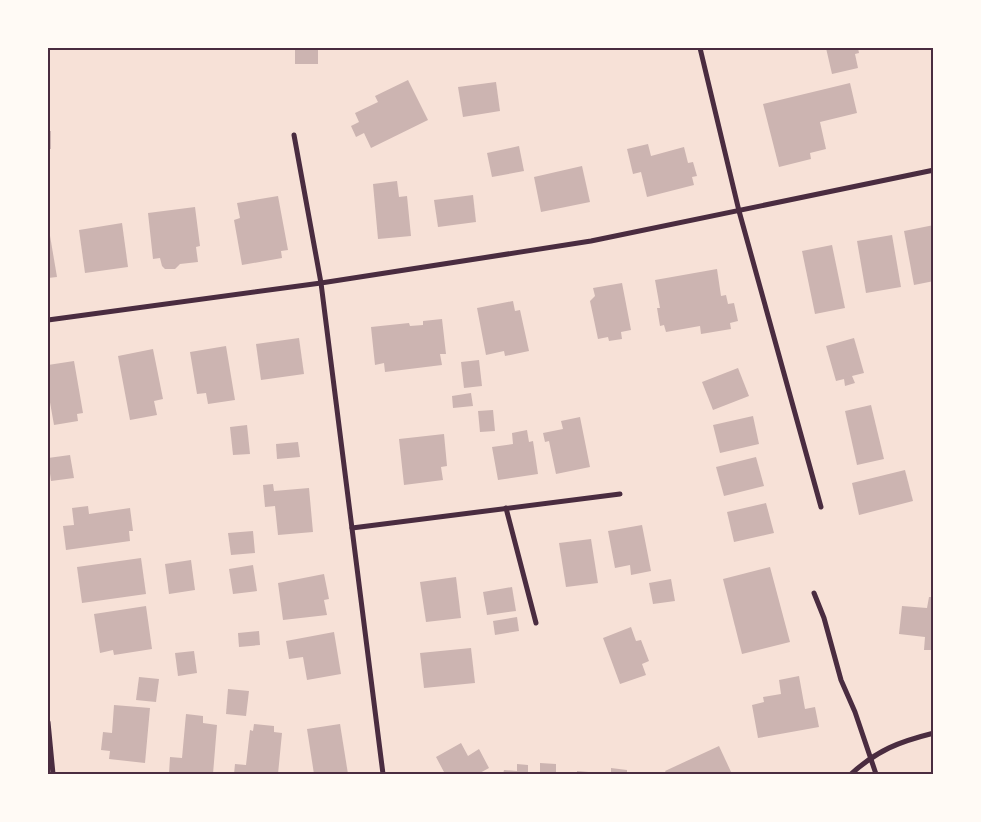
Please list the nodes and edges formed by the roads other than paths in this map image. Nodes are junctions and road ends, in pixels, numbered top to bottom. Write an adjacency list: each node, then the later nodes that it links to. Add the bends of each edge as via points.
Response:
1 (700, 48): 4 (street)
2 (294, 135): 5 (street)
3 (934, 170): 4 (street)
4 (739, 211): 5 (street, via 591,241); 8 (street)
5 (322, 283): 6 (street); 10 (street)
6 (48, 320)
7 (620, 494): 9 (street)
8 (821, 507)
9 (506, 508): 10 (street); 12 (street)
10 (352, 528): 17 (street)
11 (814, 593): 15 (street, via 841,680)
12 (536, 623)
13 (48, 722): 16 (street)
14 (934, 733): 15 (street, via 906,740)
15 (870, 757): 18 (street); 19 (street)
16 (53, 774)
17 (383, 774)
18 (851, 774)
19 (876, 774)

